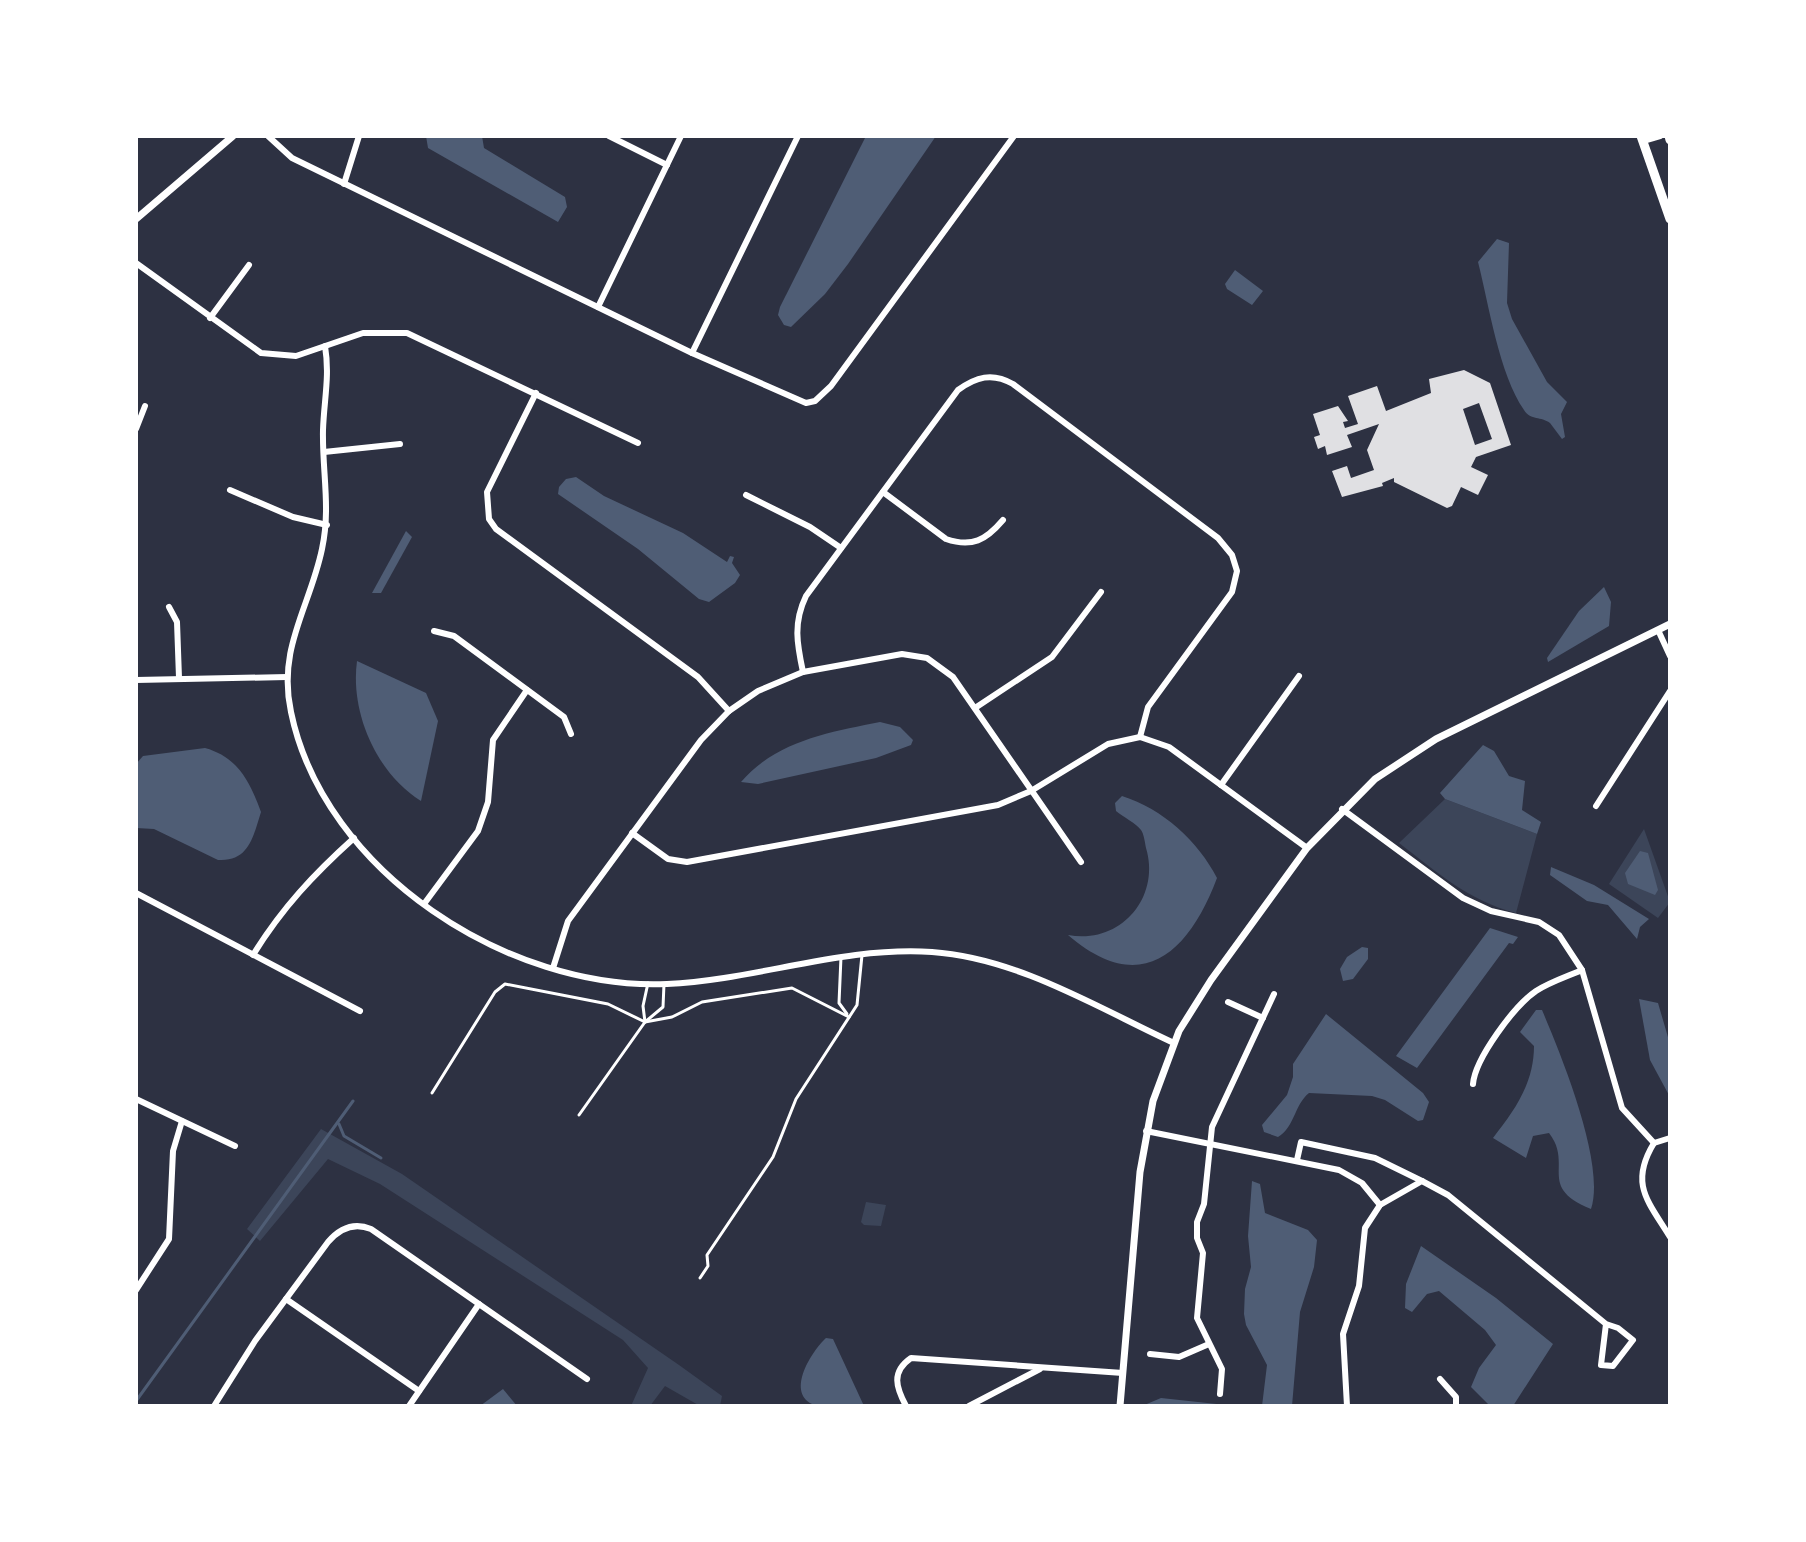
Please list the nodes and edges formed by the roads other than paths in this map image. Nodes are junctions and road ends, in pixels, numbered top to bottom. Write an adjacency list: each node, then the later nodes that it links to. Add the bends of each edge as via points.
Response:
1 (233, 136): 12 (street)
2 (268, 136): 11 (street, via 284,154)
3 (359, 136): 11 (street)
4 (609, 136): 10 (street)
5 (681, 136): 10 (street)
6 (798, 136): 19 (street)
7 (1014, 136): 19 (street, via 815,401 797,402)
8 (1660, 136): 9 (street)
9 (1642, 139): 13 (main road)
10 (667, 165): 16 (street)
11 (344, 184): 16 (street)
12 (136, 219)
13 (1670, 219)
14 (136, 263): 17 (street)
15 (249, 265): 17 (street)
16 (598, 307): 19 (street)
17 (210, 318): 18 (street, via 271,357 296,356)
18 (325, 346): 20 (street, via 363,333 407,333); 25 (street, via 329,384)
19 (692, 353)
20 (536, 393): 23 (street); 46 (street, via 487,492 489,519 698,677)
21 (145, 406): 22 (street)
22 (136, 429)
23 (638, 443)
24 (400, 444): 25 (street)
25 (324, 452): 30 (street)
26 (230, 490): 30 (street, via 293,517)
27 (883, 492): 29 (street, via 958,543 983,540); 31 (street); 48 (street, via 958,390 994,376 1013,384 1203,525 1232,555 1237,571 1232,592 1148,707)
28 (746, 495): 31 (street)
29 (1003, 520)
30 (327, 525): 40 (street, via 294,627)
31 (841, 548): 38 (street, via 799,611 796,639)
32 (1101, 592): 45 (street, via 1052,657)
33 (169, 607): 41 (street, via 177,622)
34 (1670, 624): 35 (street)
35 (1658, 630): 37 (street); 52 (street, via 1436,739 1375,779)
36 (434, 631): 43 (street, via 454,636)
37 (1670, 656)
38 (803, 672): 45 (street, via 914,655 953,677); 46 (street, via 758,691)
39 (1299, 676): 49 (street)
40 (287, 677): 41 (street); 54 (street, via 295,730 308,766)
41 (179, 678): 42 (street)
42 (136, 680)
43 (527, 690): 47 (street, via 564,717); 58 (street, via 493,740 488,802 478,831)
44 (1670, 691): 51 (street)
45 (975, 708): 50 (street)
46 (729, 711): 53 (street)
47 (571, 734)
48 (1140, 737): 49 (street, via 1169,747); 50 (street, via 1108,744)
49 (1221, 785): 55 (street)
50 (1031, 791): 53 (street, via 998,805 687,862 668,859); 56 (street)
51 (1596, 806)
52 (1342, 809): 55 (street); 63 (street, via 1476,906 1549,927 1568,944)
53 (632, 833): 62 (street, via 568,921)
54 (354, 838): 58 (street); 59 (street, via 302,885)
55 (1307, 848): 72 (street, via 1211,980)
56 (1081, 862)
57 (136, 893): 59 (street)
58 (424, 904): 62 (street, via 486,944)
59 (253, 955): 68 (street)
60 (862, 955): 61 (street); 69 (lane, via 859,998); 72 (street, via 932,952 1009,969)
61 (841, 957): 65 (street); 69 (lane, via 839,1003)
62 (553, 968): 64 (street)
63 (1582, 970): 73 (street, via 1548,984 1521,1004 1474,1069); 81 (street, via 1622,1108)
64 (648, 983): 65 (street); 71 (lane)
65 (664, 984): 71 (lane, via 663,1007)
66 (1274, 994): 70 (street)
67 (1228, 1002): 70 (street)
68 (360, 1011)
69 (849, 1017): 71 (lane, via 792,988 702,1002 672,1017); 89 (lane, via 796,1099 773,1157 707,1255 708,1266)
70 (1263, 1018): 80 (street, via 1212,1127)
71 (645, 1022): 74 (lane, via 608,1004 505,984); 76 (lane)
72 (1174, 1043): 78 (street)
73 (1473, 1084)
74 (432, 1093)
75 (136, 1099): 77 (street)
76 (579, 1115)
77 (182, 1121): 82 (street); 88 (street, via 173,1151 169,1239)
78 (1146, 1131): 80 (street); 97 (street)
79 (1670, 1138): 81 (street)
80 (1210, 1142): 83 (street); 94 (street, via 1204,1204 1197,1222 1203,1253 1197,1318)
81 (1654, 1143): 86 (street, via 1643,1161 1641,1187)
82 (235, 1146)
83 (1297, 1160): 84 (street, via 1301,1142 1375,1158); 85 (street, via 1352,1177)
84 (1422, 1181): 85 (street); 93 (street, via 1448,1195)
85 (1380, 1205): 107 (street, via 1365,1228 1359,1286 1343,1334)
86 (1670, 1237)
87 (136, 1271): 88 (street)
88 (145, 1278): 90 (street)
89 (700, 1278)
90 (136, 1290)
91 (286, 1299): 92 (street, via 334,1235 348,1227 371,1229); 100 (street); 102 (street)
92 (479, 1304): 98 (street); 100 (street)
93 (1606, 1324): 93 (street, via 1633,1340 1613,1366 1601,1365)
94 (1209, 1344): 95 (street, via 1179,1357); 101 (street, via 1222,1369)
95 (1150, 1354)
96 (1043, 1368): 97 (street); 104 (street, via 911,1358 897,1372); 105 (street)
97 (1123, 1373): 106 (street)
98 (587, 1379)
99 (1440, 1379): 108 (street, via 1456,1397)
100 (419, 1391): 103 (street)
101 (1220, 1394)
102 (214, 1406)
103 (409, 1406)
104 (906, 1406)
105 (969, 1406)
106 (1120, 1406)
107 (1347, 1406)
108 (1456, 1406)

